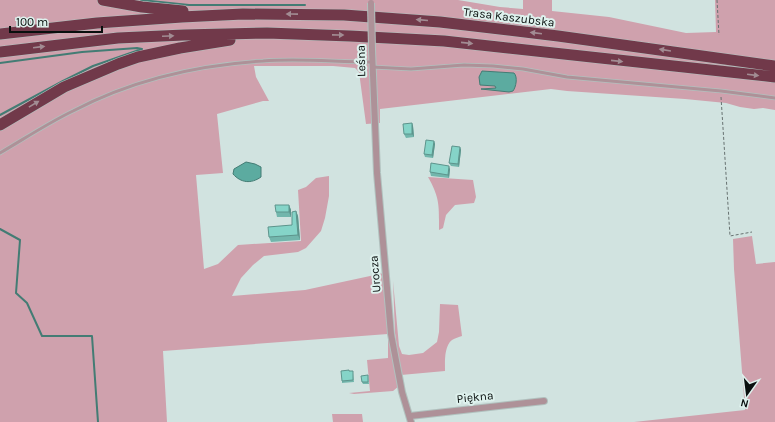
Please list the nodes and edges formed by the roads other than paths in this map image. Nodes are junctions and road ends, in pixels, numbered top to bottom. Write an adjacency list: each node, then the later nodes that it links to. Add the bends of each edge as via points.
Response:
1 (103, 0): 3 (highway, via 164,10)
2 (371, 1): 7 (street, Leśna, bridge)
3 (243, 14): 4 (highway, Trasa Kaszubska, via 104,22); 8 (highway, Trasa Kaszubska, one-way to 3, via 440,22 344,15)
4 (0, 34)
5 (299, 34): 6 (highway, one-way to 5, via 125,38); 9 (highway, one-way to 9, via 450,42); 12 (highway, one-way to 5, via 64,87 138,57 204,43)
6 (0, 52)
7 (372, 65): 10 (lane, via 411,69 464,65 493,66 567,77); 11 (street, Leśna); 13 (lane, via 264,61 218,65 172,74 95,100)
8 (775, 66)
9 (775, 77)
10 (775, 98)
11 (374, 122): 15 (street, Urocza, via 376,173 392,334 402,392)
12 (0, 125)
13 (0, 153)
14 (544, 401): 15 (street, Piękna)
15 (410, 419)

